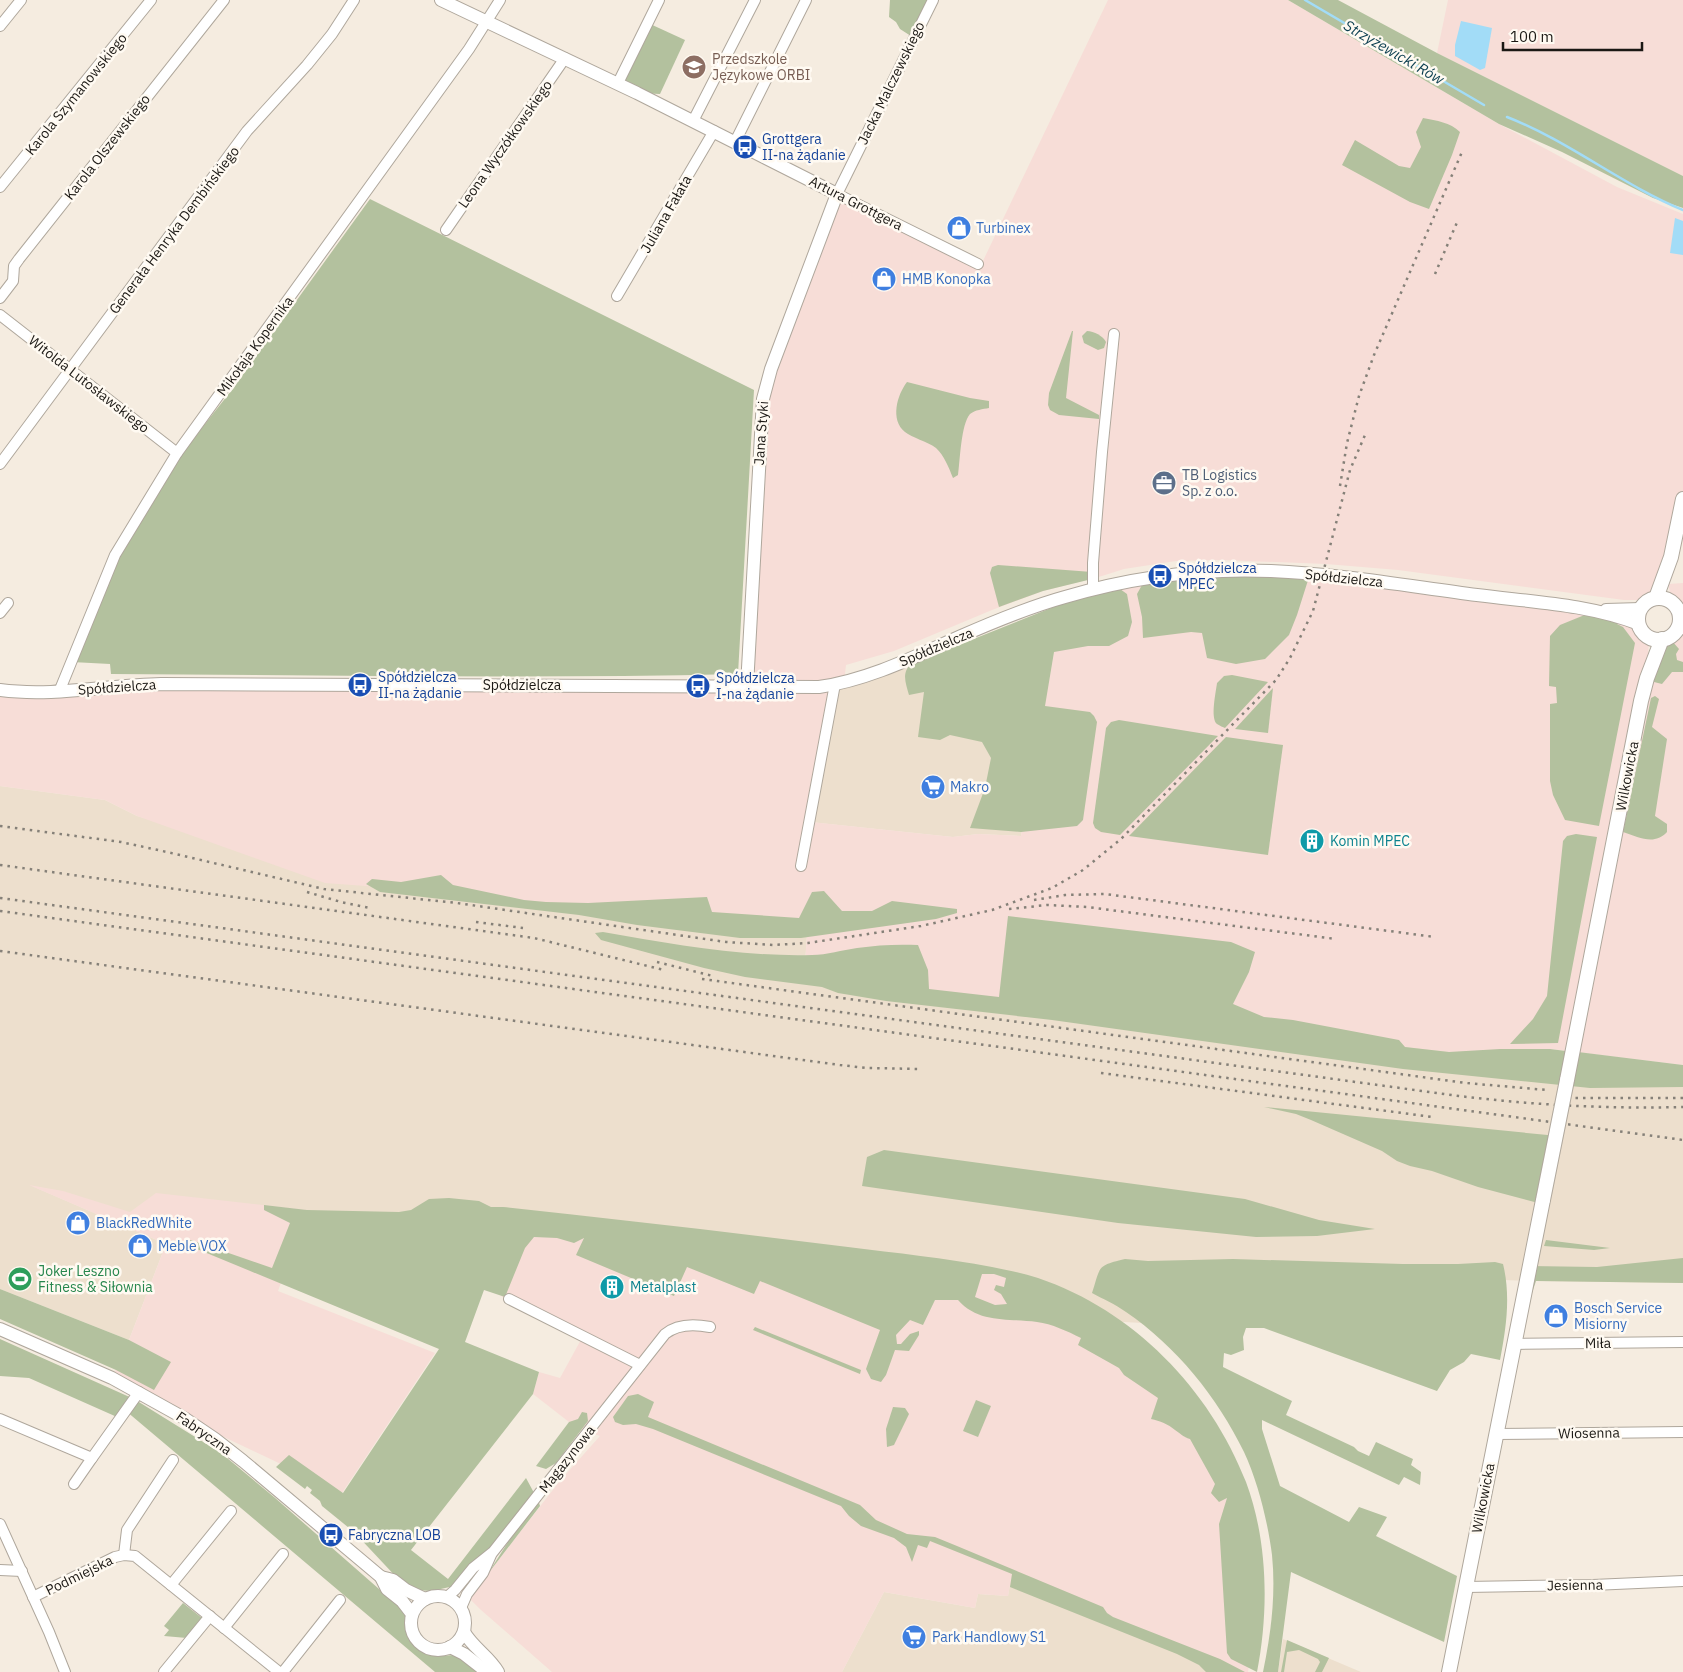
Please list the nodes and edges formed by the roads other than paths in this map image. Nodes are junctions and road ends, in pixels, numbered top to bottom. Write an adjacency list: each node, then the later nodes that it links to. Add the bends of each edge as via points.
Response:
1 (21, 0): 12 (street)
2 (151, 0): 18 (street, Karola Szymanowskiego)
3 (224, 0): 23 (street, Karola Olszewskiego, via 19,259 14,266 13,281)
4 (354, 0): 26 (street, Generała Henryka Dembińskiego, via 307,65 247,131)
5 (441, 0): 11 (street, Artura Grottgera)
6 (500, 0): 11 (street, Mikołaja Kopernika)
7 (659, 0): 14 (street)
8 (754, 0): 15 (street)
9 (806, 0): 17 (street)
10 (933, 0): 19 (street, Jacka Malczewskiego)
11 (487, 21): 13 (street, Artura Grottgera); 27 (street, Mikołaja Kopernika, via 470,50)
12 (0, 26)
13 (565, 58): 14 (street, Artura Grottgera); 20 (street, Leona Wyczółkowskiego)
14 (618, 84): 15 (street, Artura Grottgera)
15 (693, 121): 16 (street, Artura Grottgera)
16 (714, 131): 17 (street, Artura Grottgera); 22 (street, Juliana Fałata)
17 (735, 142): 19 (street, Artura Grottgera)
18 (0, 187)
19 (836, 194): 21 (street, Artura Grottgera); 43 (street, Jana Styki, via 771,369 763,399)
20 (446, 230)
21 (978, 264)
22 (618, 296)
23 (0, 298)
24 (0, 314): 26 (street, Witolda Lutosławskiego)
25 (1114, 334): 31 (street)
26 (69, 369): 27 (street, Witolda Lutosławskiego); 28 (street, Generała Henryka Dembińskiego)
27 (177, 453): 45 (street, Mikołaja Kopernika, via 115,555)
28 (0, 464)
29 (1683, 503): 30 (main road)
30 (1671, 557): 32 (main road); 33 (main road)
31 (1093, 589): 36 (street, Spółdzielcza, via 1166,575 1269,571 1323,574); 42 (street, Spółdzielcza, via 1033,607 917,656)
32 (1656, 598): 33 (main road); 35 (main road)
33 (1670, 601): 38 (main road)
34 (8, 604): 37 (street)
35 (1641, 609): 36 (street, Spółdzielcza); 39 (main road)
36 (1595, 610): 39 (street, Spółdzielcza)
37 (0, 614)
38 (1681, 615): 40 (main road)
39 (1639, 624): 41 (main road, via 1642,630)
40 (1680, 630): 41 (main road, via 1670,636)
41 (1655, 638): 51 (main road, Wilkowicka, bridge)
42 (834, 684): 43 (street, Spółdzielcza, via 820,687); 46 (street)
43 (747, 686): 45 (street, Spółdzielcza, via 161,684)
44 (0, 690): 45 (street, Spółdzielcza)
45 (59, 692)
46 (801, 866)
47 (509, 1299): 52 (street)
48 (710, 1327): 52 (street, Magazynowa, via 671,1328)
49 (0, 1329): 53 (street, Fabryczna)
50 (1683, 1342): 51 (street, Miła)
51 (1513, 1344): 56 (main road, Wilkowicka)
52 (640, 1365): 62 (street, Magazynowa)
53 (139, 1392): 57 (street); 67 (street, Fabryczna, via 215,1439)
54 (0, 1418): 57 (street)
55 (1683, 1432): 56 (street, Wiosenna)
56 (1496, 1434): 70 (main road, Wilkowicka)
57 (92, 1458): 59 (street)
58 (173, 1460): 64 (street, Podmiejska, via 127,1530)
59 (74, 1484)
60 (231, 1511): 69 (street)
61 (0, 1524): 66 (street)
62 (493, 1552): 72 (street, Magazynowa, via 473,1568); 75 (street, Magazynowa)
63 (284, 1554): 78 (street)
64 (124, 1555): 69 (street, Podmiejska, via 135,1556); 71 (street, Podmiejska)
65 (0, 1570): 66 (street)
66 (22, 1571): 71 (street)
67 (381, 1577): 73 (street, Fabryczna); 76 (street, Fabryczna, via 387,1589)
68 (1683, 1582): 70 (street, Jesienna)
69 (172, 1585): 77 (street, Podmiejska)
70 (1466, 1587): 87 (main road, Wilkowicka)
71 (33, 1597): 81 (street)
72 (447, 1597): 73 (street); 75 (street)
73 (425, 1598): 76 (street)
74 (340, 1600): 84 (street)
75 (461, 1608): 79 (street)
76 (412, 1614): 80 (street, via 411,1630 420,1644 434,1650)
77 (210, 1616): 78 (street, Podmiejska); 82 (street)
78 (224, 1628): 83 (street, Podmiejska)
79 (464, 1632): 80 (street); 86 (street, via 472,1646 493,1663)
80 (450, 1648): 85 (street, via 464,1654)
81 (65, 1672)
82 (164, 1672)
83 (279, 1672)
84 (283, 1672)
85 (487, 1672)
86 (498, 1672)
87 (1449, 1672)

